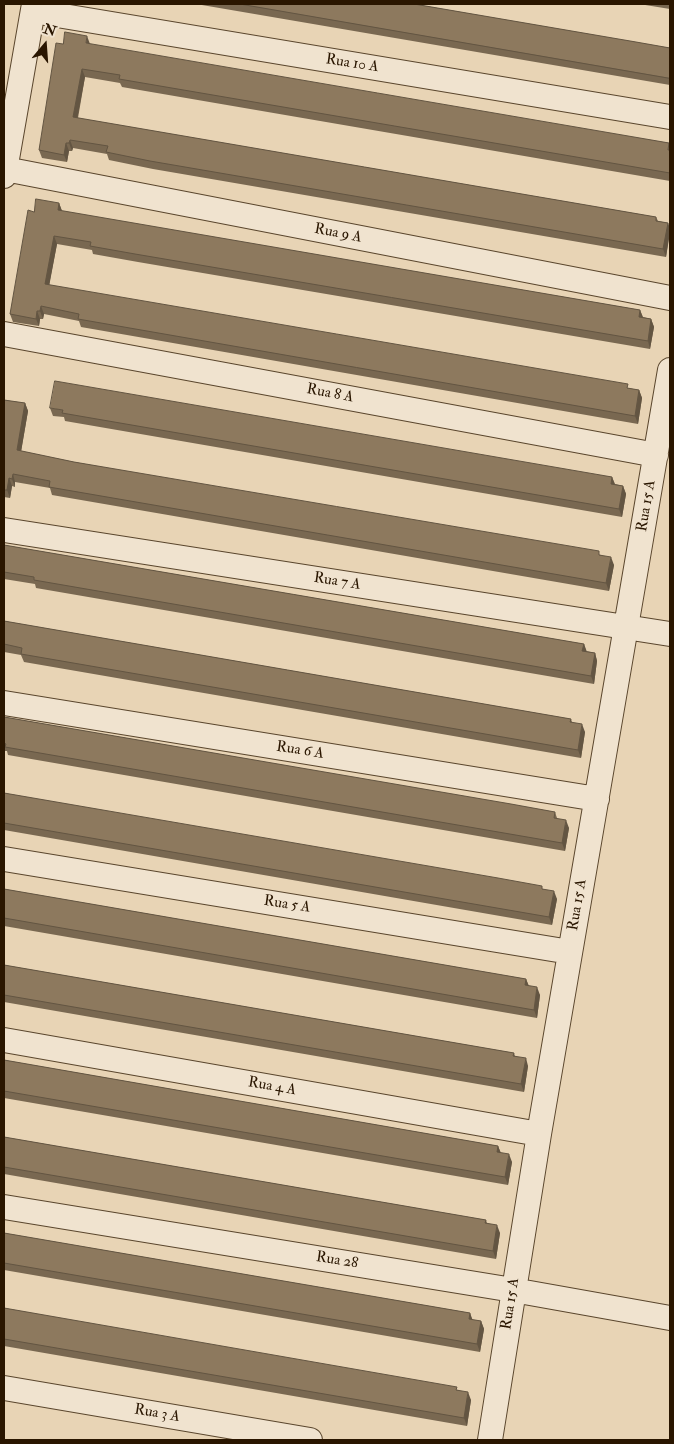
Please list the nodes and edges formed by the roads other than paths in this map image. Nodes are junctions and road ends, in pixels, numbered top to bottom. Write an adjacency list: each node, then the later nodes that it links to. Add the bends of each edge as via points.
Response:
1 (33, 7): 2 (street, Rua 10 A); 3 (street)
2 (670, 117)
3 (4, 173): 4 (street, Rua 9 A)
4 (670, 298)
5 (4, 334): 7 (street, Rua 8 A)
6 (670, 370): 7 (street, Rua 15 A)
7 (656, 455): 9 (street, Rua 15 A)
8 (4, 530): 9 (street, Rua 7 A)
9 (626, 628): 10 (street, Rua 7 A); 12 (street, Rua 15 A)
10 (670, 634)
11 (4, 703): 12 (street, Rua 6 A)
12 (597, 799): 14 (street, Rua 15 A)
13 (4, 858): 14 (street, Rua 5 A)
14 (570, 952): 16 (street, Rua 15 A)
15 (4, 1040): 16 (street, Rua 4 A)
16 (540, 1134): 18 (street, Rua 15 A)
17 (4, 1207): 18 (street, Rua 28)
18 (514, 1290): 19 (street, Rua 28); 22 (street, Rua 15 A)
19 (670, 1318)
20 (4, 1388): 21 (street, Rua 3 A)
21 (310, 1440)
22 (490, 1440)

